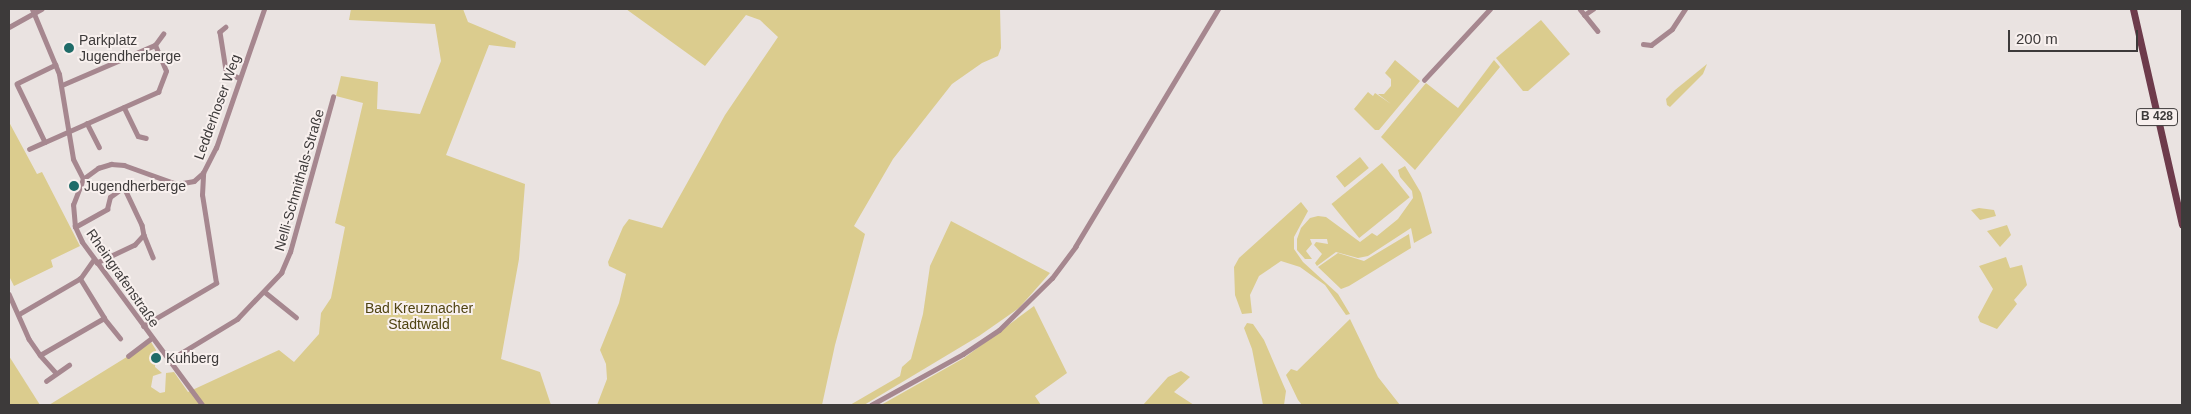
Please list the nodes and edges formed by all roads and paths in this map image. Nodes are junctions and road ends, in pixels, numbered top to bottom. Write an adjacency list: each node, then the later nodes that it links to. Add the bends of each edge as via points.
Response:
1 (41, 9): 9 (street)
2 (264, 9): 18 (street, Ledderhoser Weg)
3 (1218, 9): 52 (street, via 1075,247 1052,278 998,330 963,354)
4 (1490, 9): 19 (street)
5 (1580, 9): 10 (street)
6 (1593, 9): 10 (street)
7 (1685, 9): 16 (street, via 1672,29 1651,45)
8 (2133, 9): 31 (main road, B 428)
9 (33, 11): 11 (street); 17 (street)
10 (1584, 15): 13 (street)
11 (9, 27)
12 (226, 27): 18 (street, via 220,32 226,71)
13 (1598, 31)
14 (163, 34): 15 (street)
15 (155, 44): 20 (street); 22 (street, via 166,71 162,86 158,92)
16 (1643, 44)
17 (56, 65): 20 (street); 26 (street, via 17,84)
18 (239, 78): 29 (street, Ledderhoser Weg, via 216,148)
19 (1424, 80)
20 (62, 85): 24 (street)
21 (334, 97): 37 (street, Nelli-Schmithals-Straße, via 288,257)
22 (124, 107): 23 (street); 25 (street, via 138,136)
23 (87, 123): 24 (street); 27 (street)
24 (68, 132): 26 (street); 30 (street, via 73,159)
25 (146, 138)
26 (45, 142): 28 (street)
27 (99, 147)
28 (29, 149)
29 (203, 173): 30 (street, Ledderhoser Weg, via 186,184 169,183 124,165 111,164 98,168); 42 (street, via 202,195 216,284)
30 (83, 179): 32 (street, Rheingrafenstraße, via 72,204)
31 (2182, 225)
32 (75, 227): 33 (street, via 106,209 116,191 124,187); 35 (street, Rheingrafenstraße)
33 (144, 235): 34 (street); 35 (street, via 135,245)
34 (153, 257)
35 (96, 261): 36 (street); 42 (street, Rheingrafenstraße)
36 (80, 279): 39 (street); 41 (street)
37 (265, 292): 40 (street); 47 (street, Nelli-Schmithals-Straße, via 225,328)
38 (9, 294): 39 (street)
39 (20, 314): 45 (street, via 29,339)
40 (296, 317)
41 (104, 318): 43 (street); 45 (street)
42 (144, 326): 44 (street, Rheingrafenstraße)
43 (120, 338)
44 (152, 338): 46 (street); 47 (street, Rheingrafenstraße)
45 (40, 355): 49 (street)
46 (128, 356)
47 (168, 361): 51 (street, Rheingrafenstraße)
48 (69, 365): 49 (street)
49 (56, 374): 50 (street)
50 (46, 381)
51 (202, 405)
52 (871, 405)

